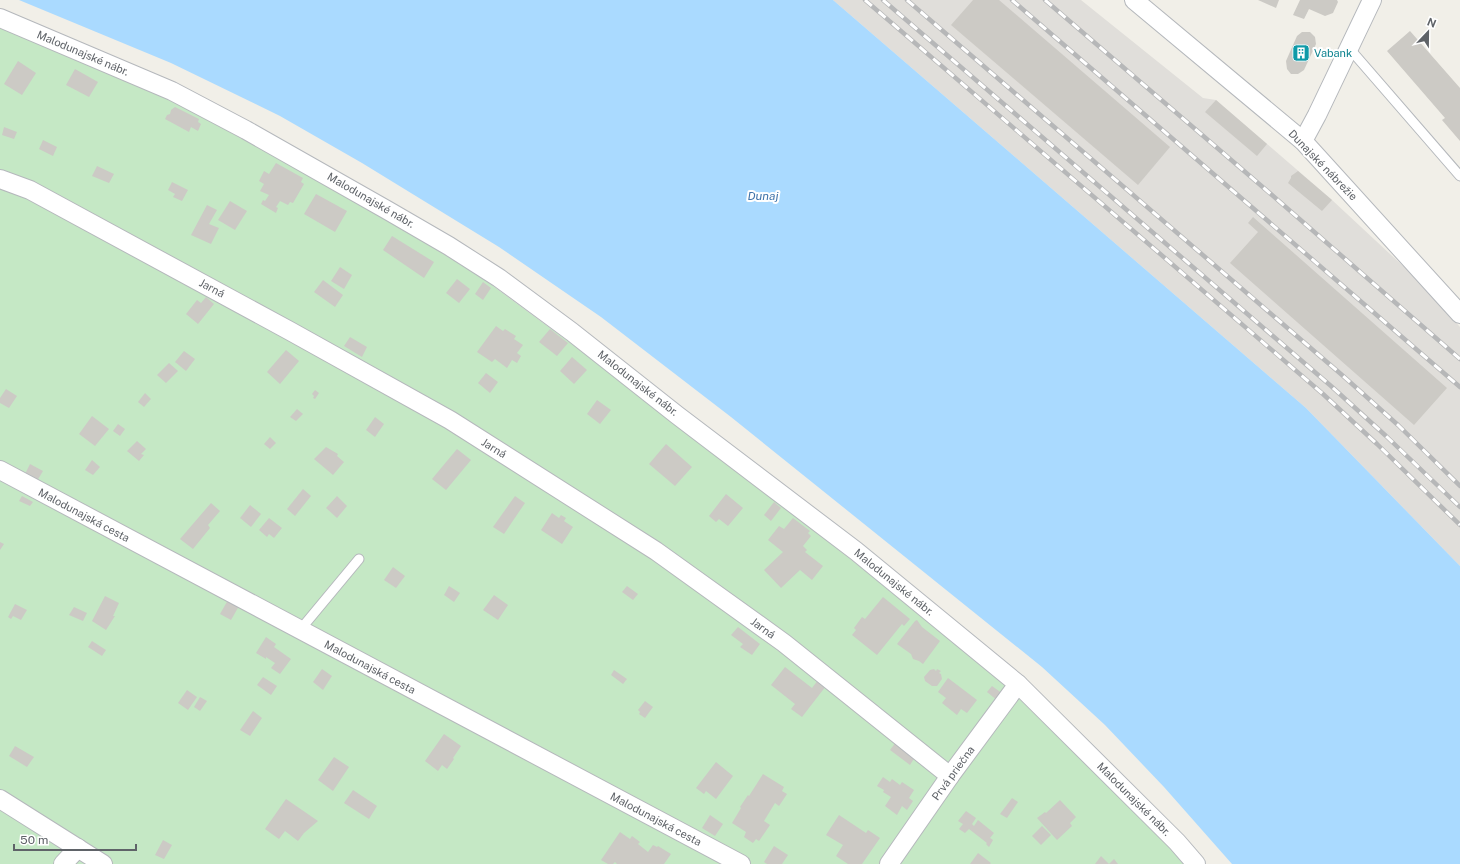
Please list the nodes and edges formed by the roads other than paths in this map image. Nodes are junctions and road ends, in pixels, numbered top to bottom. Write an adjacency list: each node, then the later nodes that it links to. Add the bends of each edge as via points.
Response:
1 (1134, 0): 5 (street, Dunajské nábrežie)
2 (1372, 0): 4 (street)
3 (0, 18): 12 (street, Malodunajské nábr., via 172,91 387,210 499,278 856,551)
4 (1349, 48): 5 (street); 6 (lane)
5 (1303, 141): 8 (street, Dunajské nábrežie)
6 (1460, 176)
7 (0, 179): 13 (street, Jarná, via 30,190 457,424 656,551 784,644)
8 (1460, 314)
9 (0, 470): 11 (street, Malodunajská cesta)
10 (358, 559): 11 (lane)
11 (300, 630): 18 (street, Malodunajská cesta)
12 (1018, 684): 13 (street, Prvá priečna); 20 (street, Malodunajské nábr.)
13 (950, 776): 19 (street, Prvá priečna)
14 (0, 799): 15 (street)
15 (78, 848): 16 (street); 17 (street)
16 (63, 864)
17 (103, 864)
18 (741, 864)
19 (889, 864)
20 (1196, 864)

